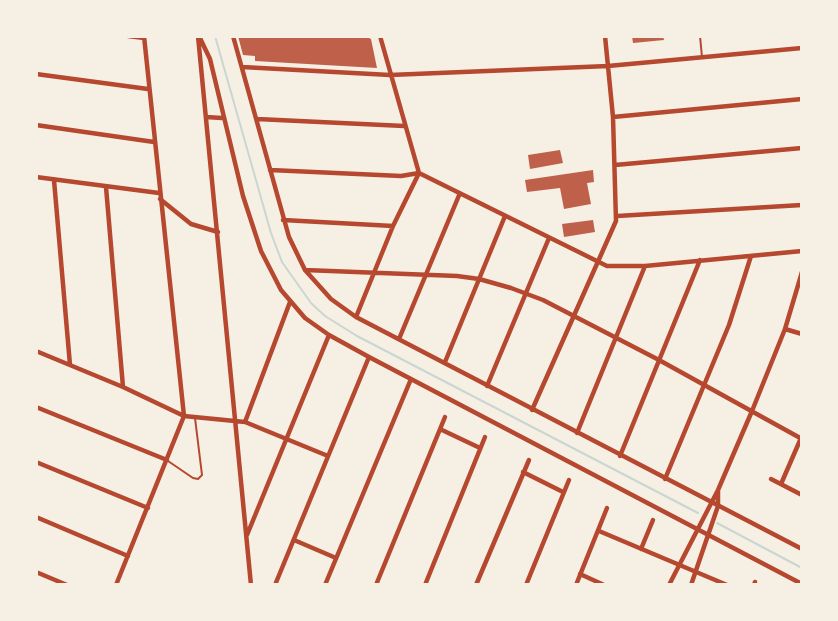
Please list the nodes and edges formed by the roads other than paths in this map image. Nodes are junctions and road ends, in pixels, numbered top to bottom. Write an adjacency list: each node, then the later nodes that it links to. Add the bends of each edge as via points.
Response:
1 (128, 36): 7 (street)
2 (198, 36): 16 (street); 18 (street, via 210,59)
3 (233, 36): 11 (street)
4 (380, 36): 13 (street)
5 (605, 36): 10 (street)
6 (700, 36): 9 (lane)
7 (144, 37): 14 (street)
8 (802, 48): 9 (street)
9 (702, 57): 10 (street)
10 (608, 66): 13 (street); 17 (street)
11 (242, 67): 13 (street); 19 (street)
12 (36, 74): 14 (street)
13 (390, 75): 21 (street)
14 (148, 89): 22 (street)
15 (802, 99): 17 (street)
16 (206, 117): 18 (street); 38 (street)
17 (613, 117): 24 (street)
18 (222, 118): 52 (street, via 261,251)
19 (257, 119): 21 (street); 25 (street)
20 (36, 125): 22 (street)
21 (404, 126): 26 (street)
22 (154, 142): 30 (street)
23 (802, 148): 24 (street)
24 (615, 165): 35 (street)
25 (270, 170): 26 (street, via 401,176); 36 (street)
26 (419, 173): 31 (street); 37 (street)
27 (36, 177): 28 (street)
28 (54, 180): 29 (street); 64 (street)
29 (106, 187): 30 (street); 68 (street)
30 (159, 193): 32 (street)
31 (460, 193): 34 (street); 48 (street)
32 (160, 200): 38 (street, via 191,224); 72 (street)
33 (802, 205): 35 (street)
34 (505, 216): 39 (street); 49 (street)
35 (617, 216): 43 (street)
36 (283, 220): 37 (street); 45 (street)
37 (393, 226): 47 (street)
38 (218, 232): 75 (street)
39 (549, 238): 43 (street); 51 (street)
40 (802, 251): 41 (street)
41 (751, 256): 42 (street); 66 (street)
42 (700, 260): 44 (street); 62 (street)
43 (597, 263): 44 (street, via 611,267); 53 (street)
44 (645, 266): 59 (street)
45 (305, 270): 47 (street); 54 (street, via 331,299)
46 (802, 272): 50 (street)
47 (373, 274): 48 (street); 54 (street)
48 (426, 276): 49 (street); 58 (street)
49 (479, 279): 51 (street); 63 (street)
50 (800, 286): 55 (street)
51 (527, 293): 53 (street); 67 (street)
52 (290, 302): 57 (street); 76 (street)
53 (572, 316): 59 (street); 70 (street)
54 (356, 317): 58 (street)
55 (785, 329): 56 (street); 71 (street)
56 (802, 333)
57 (329, 335): 61 (street); 80 (street)
58 (399, 339): 63 (street)
59 (614, 339): 62 (street); 78 (street)
60 (36, 351): 64 (street)
61 (369, 357): 65 (street); 83 (street)
62 (659, 360): 66 (street); 84 (street)
63 (445, 362): 67 (street)
64 (70, 365): 68 (street)
65 (411, 379): 102 (street); 110 (street)
66 (704, 384): 71 (street); 89 (street)
67 (487, 386): 70 (street)
68 (123, 387): 72 (street)
69 (36, 407): 85 (street)
70 (532, 410): 78 (street)
71 (752, 411): 81 (street); 93 (street)
72 (184, 416): 74 (street); 85 (street)
73 (445, 417): 77 (street)
74 (195, 418): 75 (street); 85 (lane, via 202,475 193,478)
75 (234, 420): 76 (street); 105 (street)
76 (244, 422): 80 (street)
77 (442, 430): 82 (street); 121 (street)
78 (577, 433): 84 (street)
79 (484, 437): 82 (street)
80 (286, 438): 83 (street); 105 (street)
81 (802, 438): 92 (street)
82 (480, 448): 122 (street)
83 (328, 456): 106 (street)
84 (620, 456): 89 (street)
85 (167, 460): 98 (street)
86 (529, 460): 88 (street)
87 (36, 462): 98 (street)
88 (523, 472): 94 (street); 123 (street)
89 (665, 479): 96 (street)
90 (771, 479): 92 (street)
91 (569, 480): 94 (street)
92 (781, 484): 95 (street)
93 (718, 490): 96 (street); 97 (street)
94 (564, 492): 124 (street)
95 (802, 495)
96 (710, 502): 97 (street); 102 (street)
97 (718, 506): 104 (street); 108 (street)
98 (148, 508): 109 (street)
99 (607, 508): 103 (street)
100 (36, 517): 109 (street)
101 (652, 520): 107 (street)
102 (697, 528): 104 (street); 111 (street)
103 (599, 531): 107 (street); 114 (street)
104 (708, 535): 112 (street); 115 (street)
105 (246, 537): 118 (street)
106 (294, 540): 110 (street); 119 (street)
107 (641, 549): 111 (street)
108 (802, 549)
109 (129, 556): 117 (street)
110 (336, 558): 120 (street)
111 (678, 564): 112 (street); 127 (street)
112 (696, 571): 128 (street); 129 (street)
113 (36, 572): 116 (street)
114 (580, 574): 125 (street); 126 (street)
115 (802, 584)
116 (67, 585)
117 (116, 585)
118 (251, 585)
119 (275, 585)
120 (325, 585)
121 (376, 585)
122 (425, 585)
123 (476, 585)
124 (526, 585)
125 (576, 585)
126 (604, 585)
127 (669, 585)
128 (692, 585)
129 (727, 585)

